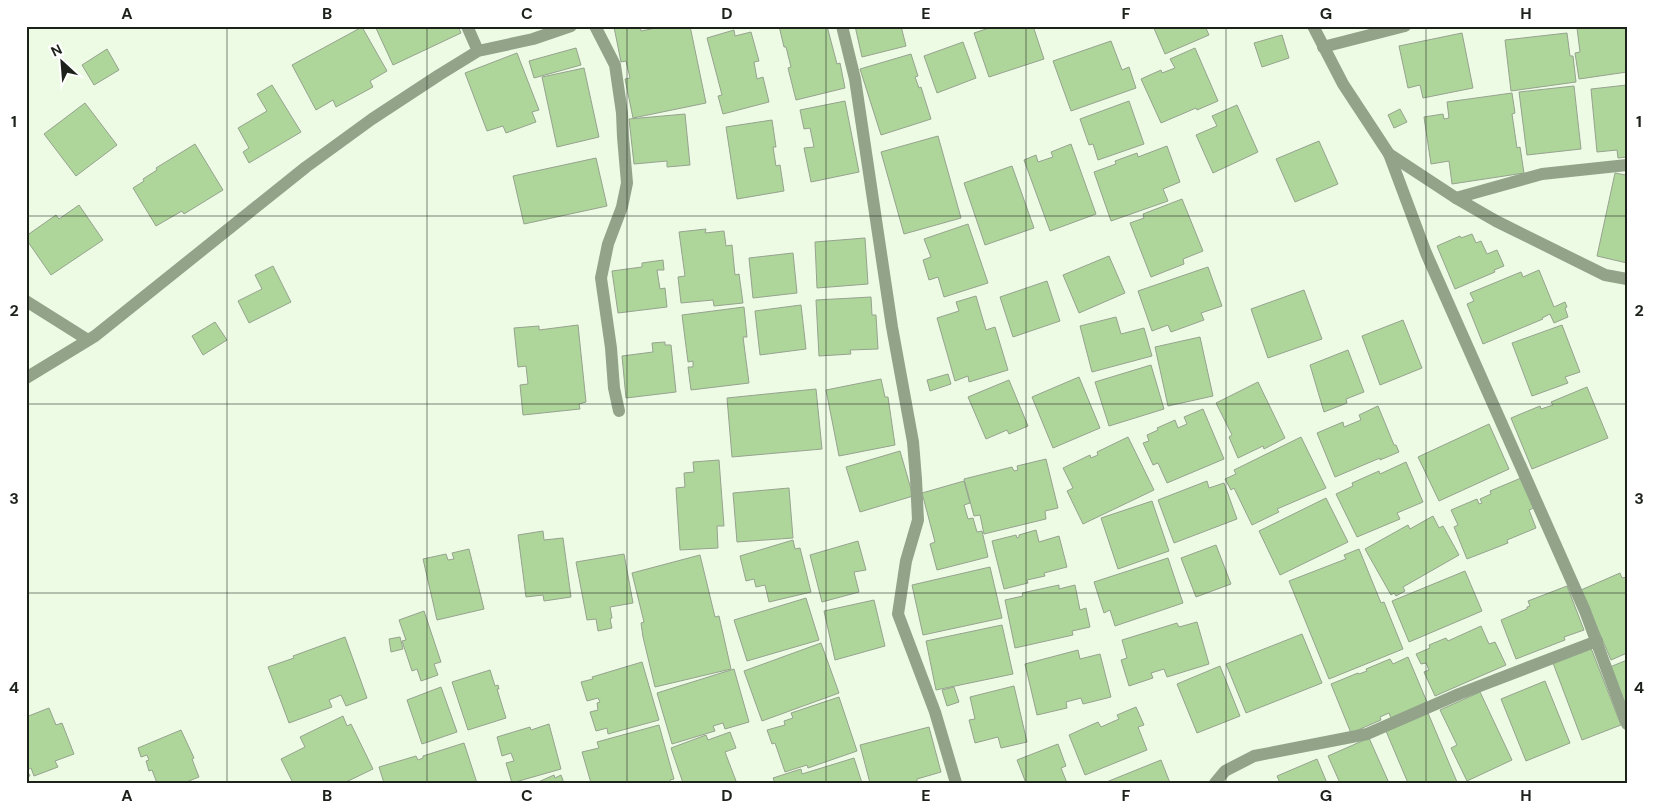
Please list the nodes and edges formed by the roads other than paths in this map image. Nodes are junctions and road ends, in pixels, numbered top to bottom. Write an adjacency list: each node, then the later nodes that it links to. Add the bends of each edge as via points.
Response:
1 (467, 26): 8 (street)
2 (570, 26): 8 (street, via 533,39)
3 (595, 26): 16 (street, via 615,65 627,183 601,278)
4 (842, 26): 19 (street, via 854,79 913,442 918,520 906,560 898,614 935,712)
5 (1313, 26): 7 (street)
6 (1405, 26): 7 (street)
7 (1323, 47): 9 (street)
8 (478, 51): 14 (street, via 380,114 306,167)
9 (1389, 154): 11 (street); 17 (street, via 1426,253)
10 (1627, 165): 11 (street, via 1542,174)
11 (1456, 198): 12 (street, via 1604,275)
12 (1627, 279)
13 (26, 301): 14 (street)
14 (88, 340): 15 (street)
15 (26, 378)
16 (619, 411)
17 (1597, 641): 18 (street); 20 (street, via 1459,694 1367,734 1254,756 1225,771)
18 (1627, 724)
19 (956, 783)
20 (1215, 783)

